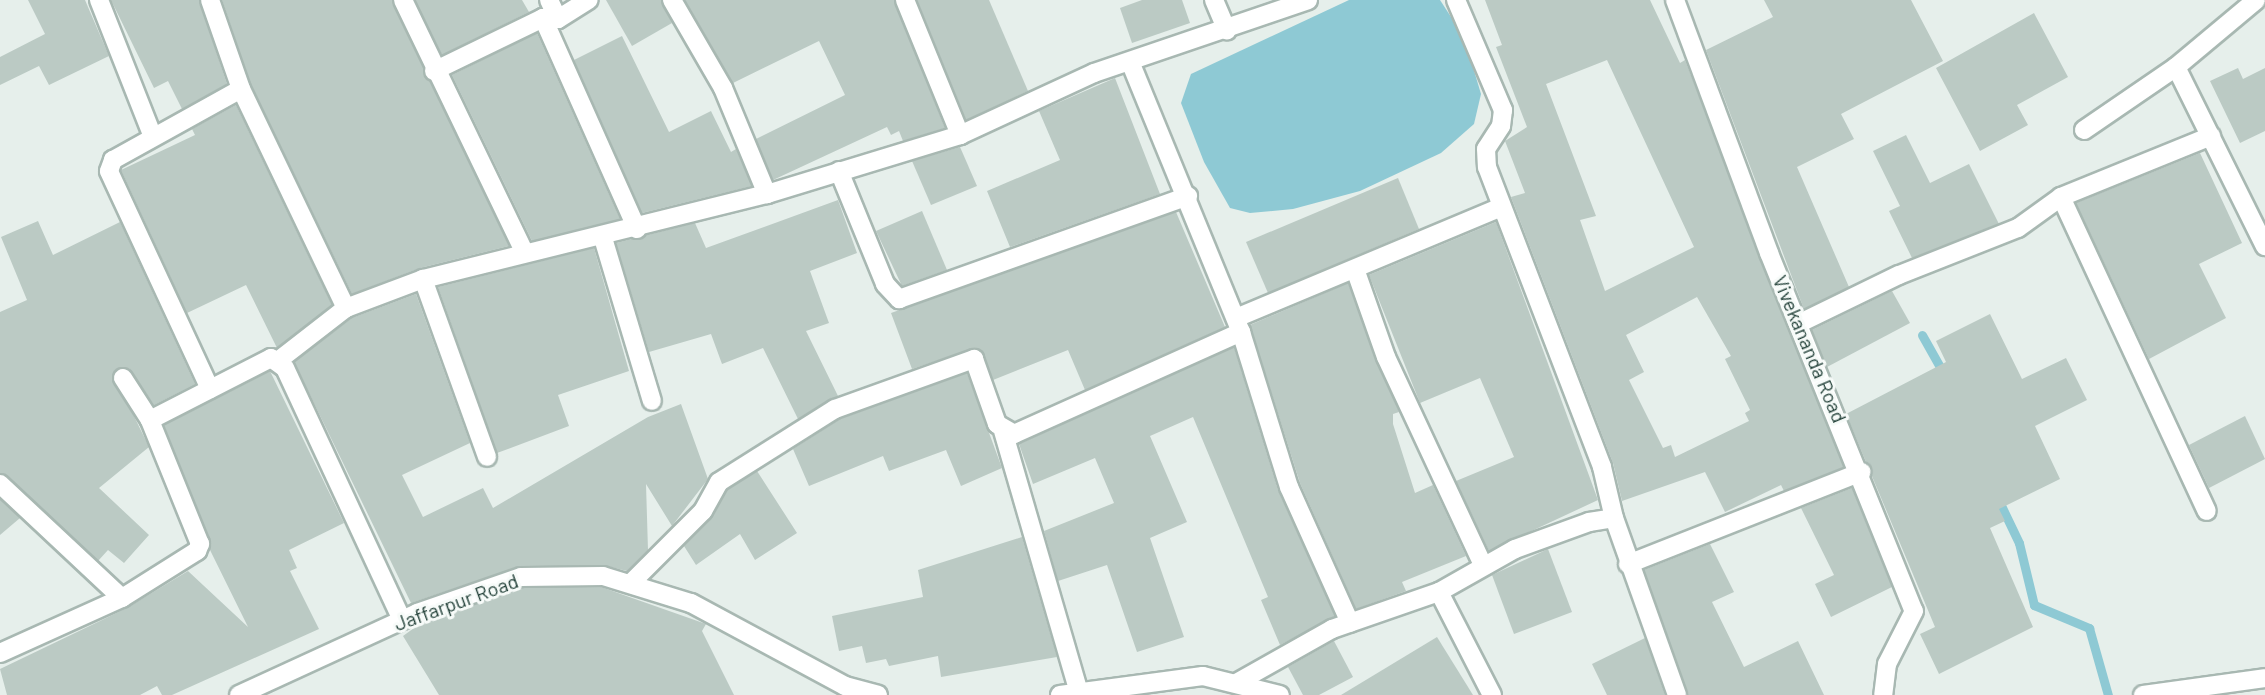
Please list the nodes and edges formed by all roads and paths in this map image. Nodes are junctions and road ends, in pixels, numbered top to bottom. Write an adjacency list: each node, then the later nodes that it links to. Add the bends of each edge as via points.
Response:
1 (99, 0): 22 (street)
2 (210, 0): 18 (street)
3 (403, 0): 17 (street)
4 (549, 0): 13 (street)
5 (588, 0): 13 (street)
6 (672, 0): 24 (street, via 723,88)
7 (905, 0): 20 (street)
8 (1214, 0): 14 (street)
9 (1308, 0): 14 (street)
10 (1456, 0): 27 (street, via 1503,110 1484,156)
11 (1675, 0): 35 (street, Vivekananda Road)
12 (2256, 0): 16 (street)
13 (550, 18): 17 (street); 28 (street)
14 (1227, 30): 15 (street)
15 (1131, 64): 20 (street, via 1094,73); 25 (street)
16 (2176, 67): 19 (street); 21 (street)
17 (434, 71): 31 (street)
18 (241, 89): 22 (street); 34 (street)
19 (2084, 130)
20 (960, 135): 23 (street)
21 (2211, 136): 26 (street); 30 (street)
22 (153, 137): 39 (street, via 113,160 109,171)
23 (839, 171): 24 (street); 25 (street, via 885,284 899,299)
24 (767, 194): 28 (street)
25 (1188, 196): 36 (street)
26 (2061, 197): 35 (street, via 2018,228 1899,275); 46 (street)
27 (1502, 207): 32 (street); 47 (street, via 1602,467)
28 (637, 229): 29 (street)
29 (603, 238): 31 (street); 40 (street)
30 (2265, 246)
31 (525, 253): 33 (street)
32 (1355, 269): 36 (street); 49 (street, via 1386,357)
33 (423, 279): 34 (street); 43 (street)
34 (346, 308): 37 (street)
35 (1800, 323): 44 (street, Vivekananda Road)
36 (1239, 325): 42 (street, via 1014,434); 54 (street, via 1289,487)
37 (279, 360): 39 (street, via 264,360); 53 (street)
38 (123, 378): 41 (street)
39 (210, 388): 41 (street)
40 (652, 401)
41 (150, 420): 52 (street, via 200,544 189,558)
42 (1003, 431): 50 (street, via 974,359 835,409 719,482 704,511); 58 (street)
43 (487, 457)
44 (1862, 472): 48 (street); 65 (street, Vivekananda Road, via 1914,611 1887,664)
45 (0, 484): 52 (street)
46 (2207, 511)
47 (1614, 519): 48 (street); 49 (street, via 1589,522)
48 (1628, 564): 64 (street)
49 (1483, 565): 51 (street)
50 (633, 581): 53 (street, Jaffarpur Road, via 603,576 521,577); 60 (street, Jaffarpur Road, via 691,603 845,686)
51 (1439, 592): 54 (street); 63 (street)
52 (122, 598): 55 (street)
53 (402, 620): 59 (street, Jaffarpur Road)
54 (1350, 623): 57 (street, via 1274,658)
55 (0, 653)
56 (2265, 678): 66 (street)
57 (1238, 682): 58 (street, via 1203,676); 62 (street)
58 (1079, 693): 61 (street)
59 (239, 695)
60 (878, 695)
61 (1060, 695)
62 (1280, 695)
63 (1492, 695)
64 (1677, 695)
65 (1883, 695)
66 (2143, 695)

